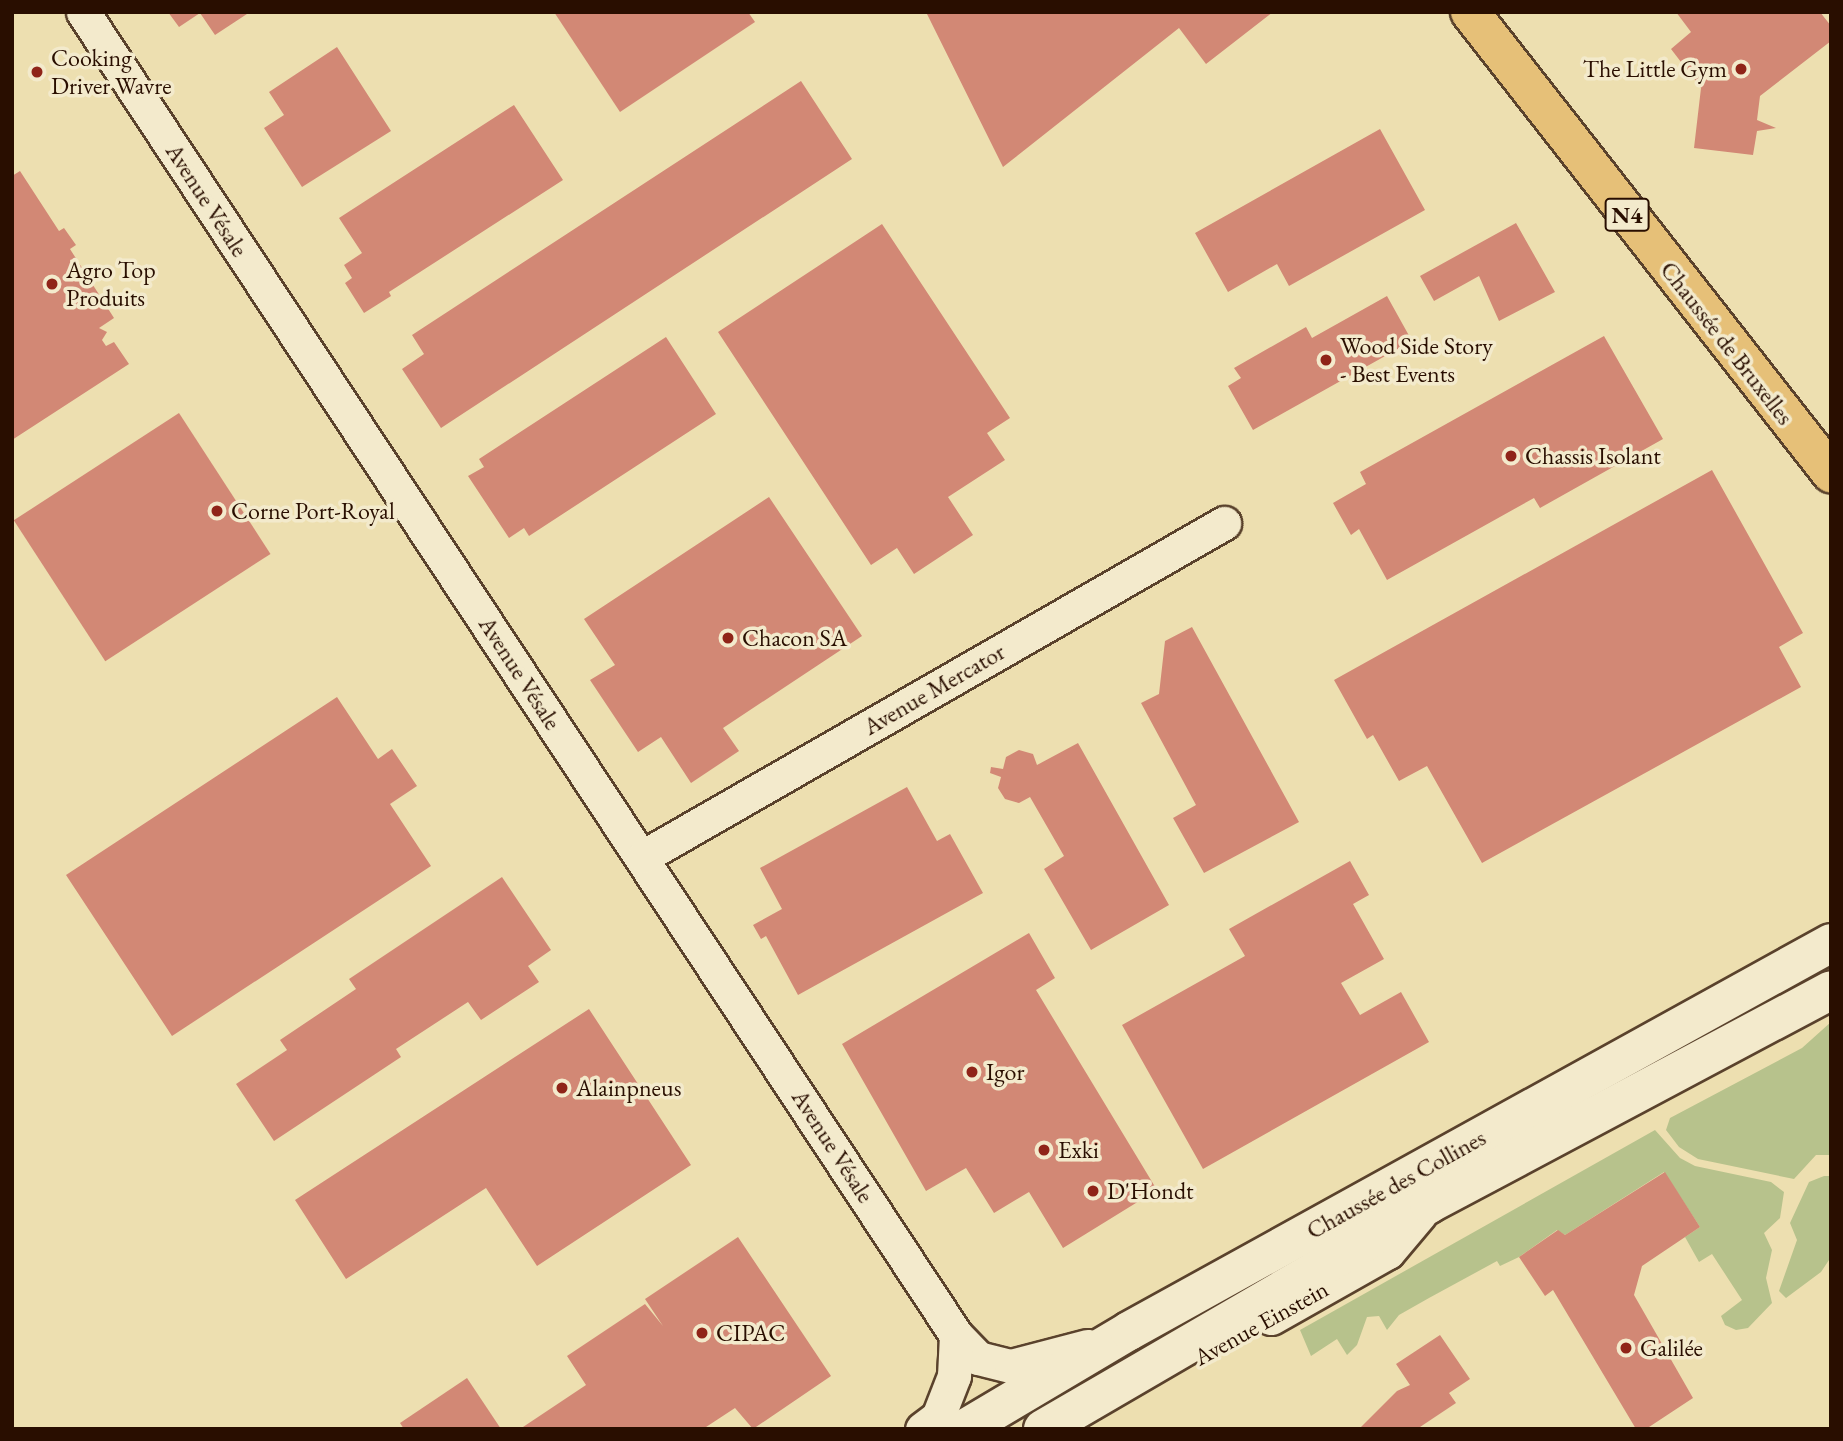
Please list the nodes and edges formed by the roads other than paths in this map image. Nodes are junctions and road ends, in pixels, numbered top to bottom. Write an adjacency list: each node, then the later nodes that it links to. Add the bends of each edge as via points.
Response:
1 (83, 12): 5 (street, Avenue Vésale)
2 (1470, 12): 3 (main road, Chaussée de Bruxelles / N4)
3 (1831, 473)
4 (1224, 523): 5 (street, Avenue Mercator)
5 (644, 856): 10 (street, Avenue Vésale)
6 (1831, 943): 9 (main road, Chaussée des Collines)
7 (1831, 990): 8 (main road, Chaussée des Collines)
8 (1429, 1203): 13 (main road, Chaussée des Collines); 14 (street, Avenue Einstein, via 1388,1252 1086,1422)
9 (1129, 1331): 10 (street, Avenue Vésale, via 1067,1354 1011,1366 978,1358); 12 (main road, Chaussée des Collines)
10 (956, 1335): 11 (street, via 954,1376 938,1417)
11 (922, 1429)
12 (964, 1429)
13 (1043, 1429)
14 (1083, 1429)

